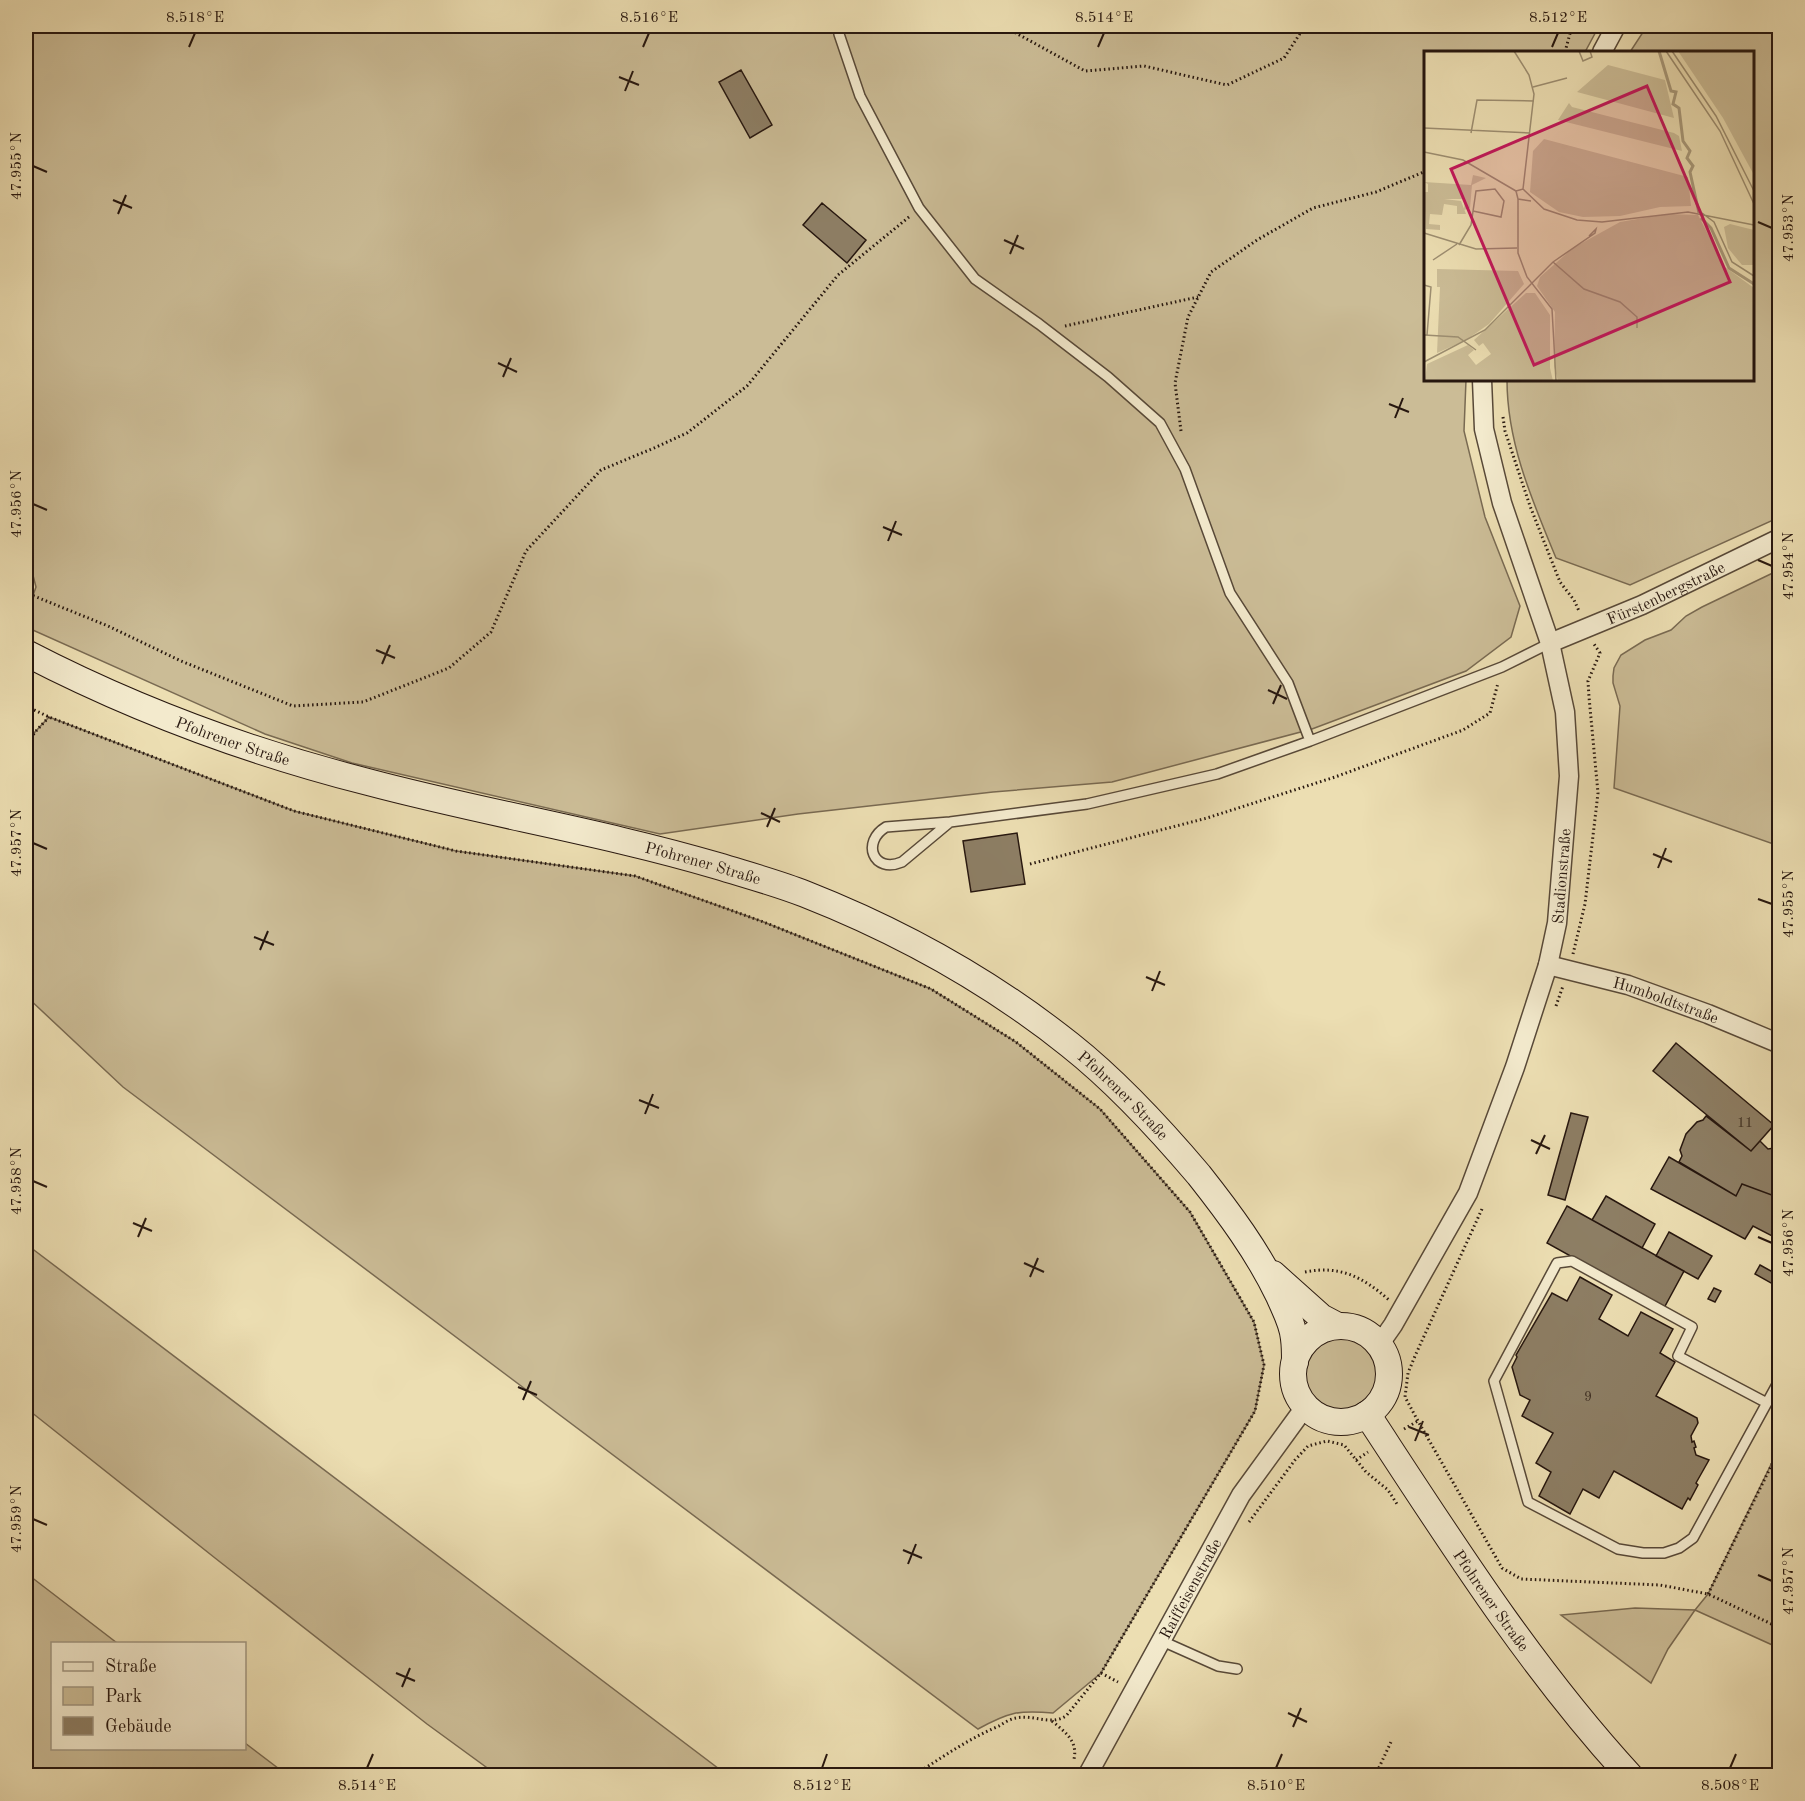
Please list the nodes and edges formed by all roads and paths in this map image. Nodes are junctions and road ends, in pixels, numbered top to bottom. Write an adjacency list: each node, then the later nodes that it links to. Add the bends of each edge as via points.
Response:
1 (843, 26): 9 (lane, via 839,34 860,96)
2 (1003, 26): 3 (path, via 1085,70 1144,66 1227,85 1284,58)
3 (1305, 26)
4 (1572, 26): 6 (path)
5 (1616, 26): 7 (street)
6 (1565, 51)
7 (1603, 51)
8 (1424, 171): 10 (path, via 1376,192 1313,208 1211,272)
9 (919, 208): 11 (lane, via 975,279); 17 (path, via 838,275 747,386 687,433 601,470 526,551 491,632 449,668 363,702 293,706 181,662 108,626)
10 (1198, 297): 11 (path); 14 (path, via 1188,317 1175,383)
11 (1046, 330): 14 (lane, via 1160,423)
12 (1482, 381): 20 (street, Stadionstraße, via 1484,429 1494,471)
13 (1503, 411): 19 (path, via 1505,431 1530,506 1560,582 1578,608)
14 (1185, 469): 27 (lane, via 1230,593 1288,683)
15 (1779, 538): 19 (street, Fürstenbergstraße)
16 (26, 562): 17 (path)
17 (29, 594): 18 (path)
18 (26, 609)
19 (1584, 630): 20 (street, Fürstenbergstraße); 32 (path, via 1600,653 1588,681 1598,793 1585,904)
20 (1550, 644): 22 (lane); 31 (street, Stadionstraße, via 1564,712 1569,776 1557,923)
21 (26, 653): 34 (main road, Pfohrener Straße, via 186,724 308,766 703,862 802,892 896,934 1029,1014 1108,1078 1177,1149)
22 (1502, 667): 27 (lane); 30 (path, via 1490,713 1463,730 1207,818)
23 (26, 706): 24 (path)
24 (49, 717): 26 (path); 51 (path, via 294,812 456,851 635,876 761,921 931,989 1017,1042 1100,1109 1190,1212 1254,1322 1264,1365 1255,1411)
25 (26, 730): 26 (path)
26 (35, 732): 28 (path)
27 (1310, 741): 29 (lane, via 1217,774 1087,804)
28 (26, 746)
29 (950, 822): 29 (lane, via 886,827 874,840 873,855 886,864 902,862)
30 (1030, 864)
31 (1548, 965): 32 (street, Humboldtstraße); 35 (street, Stadionstraße, via 1468,1193)
32 (1569, 970): 33 (street, Humboldtstraße, via 1628,985)
33 (1779, 1044)
34 (1273, 1274): 35 (path, via 1322,1269 1340,1272 1366,1282); 36 (main road, Pfohrener Straße, via 1321,1317); 38 (main road, Pfohrener Straße, via 1294,1337)
35 (1402, 1310): 37 (street, Stadionstraße)
36 (1338, 1326): 37 (main road, via 1368,1334); 38 (main road, via 1311,1337 1300,1348)
37 (1379, 1345): 42 (main road, via 1387,1359 1388,1382 1379,1404)
38 (1295, 1362): 41 (main road, via 1294,1380)
39 (1779, 1379): 40 (lane)
40 (1767, 1403): 40 (lane, via 1693,1538 1665,1553 1643,1553 1618,1549 1528,1503 1494,1381 1557,1263 1572,1261 1692,1327 1678,1356)
41 (1305, 1407): 42 (main road, via 1338,1422); 49 (street, Raiffeisenstraße, via 1241,1495)
42 (1367, 1414): 61 (main road, Pfohrener Straße, via 1529,1655)
43 (1418, 1421): 47 (path, via 1502,1568 1521,1579 1660,1586)
44 (1779, 1448): 47 (path)
45 (1356, 1460): 46 (path, via 1344,1446 1335,1443 1308,1446)
46 (1247, 1524)
47 (1708, 1594): 48 (path)
48 (1779, 1628)
49 (1162, 1641): 50 (lane, via 1218,1666); 52 (street, Raiffeisenstraße)
50 (1237, 1670)
51 (1101, 1673): 52 (path); 53 (path, via 1066,1716)
52 (1133, 1690): 57 (street, Raiffeisenstraße)
53 (1052, 1721): 55 (path, via 1075,1745); 56 (path, via 1016,1718 977,1736)
54 (1391, 1742): 58 (path)
55 (1071, 1766)
56 (913, 1776)
57 (1087, 1776)
58 (1375, 1776)
59 (1465, 1776): 60 (path, via 1492,1772)
60 (1501, 1776)
61 (1630, 1776)

